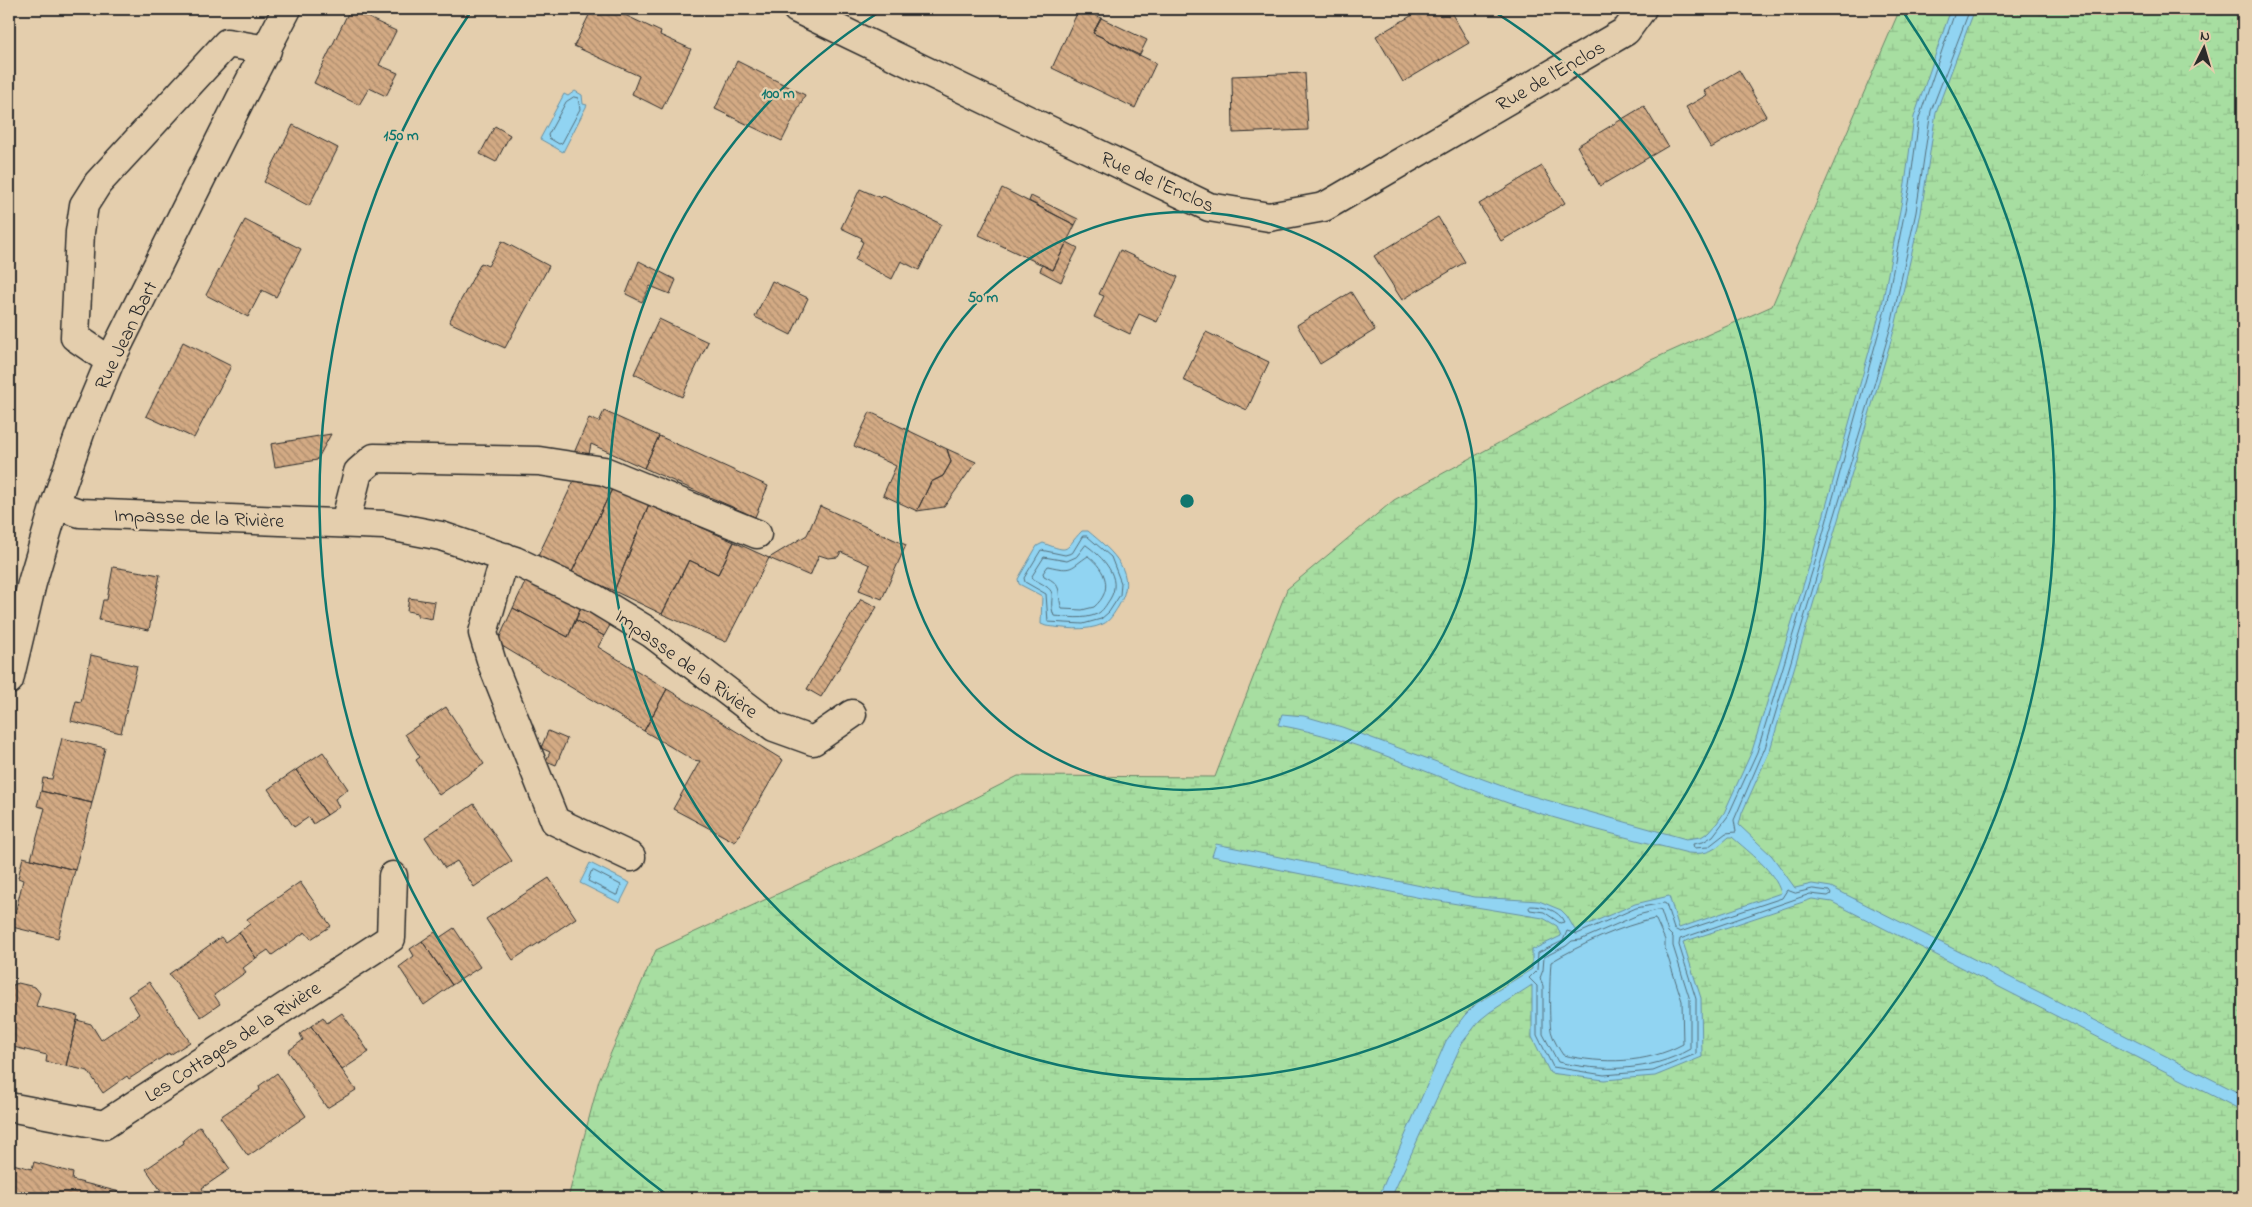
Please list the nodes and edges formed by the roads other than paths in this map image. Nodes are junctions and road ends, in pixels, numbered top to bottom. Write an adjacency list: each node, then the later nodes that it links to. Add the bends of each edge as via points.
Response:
1 (288, 9): 4 (street, Rue Jean Bart)
2 (797, 9): 3 (street, Rue de l'Enclos, via 1209,208 1269,217 1324,207 1626,30)
3 (1642, 9)
4 (268, 50): 5 (street, Rue Jean Bart); 5 (street, via 227,43 98,183 84,204 75,337)
5 (110, 362): 6 (street, Rue Jean Bart)
6 (54, 505): 7 (street, Impasse de la Rivière, via 80,513); 10 (street, Rue Jean Bart)
7 (345, 523): 8 (street, via 358,472 374,458 539,461 604,471); 9 (street, Impasse de la Rivière, via 384,525 441,536)
8 (757, 534)
9 (505, 557): 11 (street, Impasse de la Rivière, via 596,599 651,633 774,726 813,741); 12 (street, via 483,633 555,822)
10 (9, 680)
11 (852, 714)
12 (631, 856)
13 (393, 876): 14 (street, Les Cottages de la Rivière, via 390,938 104,1125)
14 (9, 1107)

